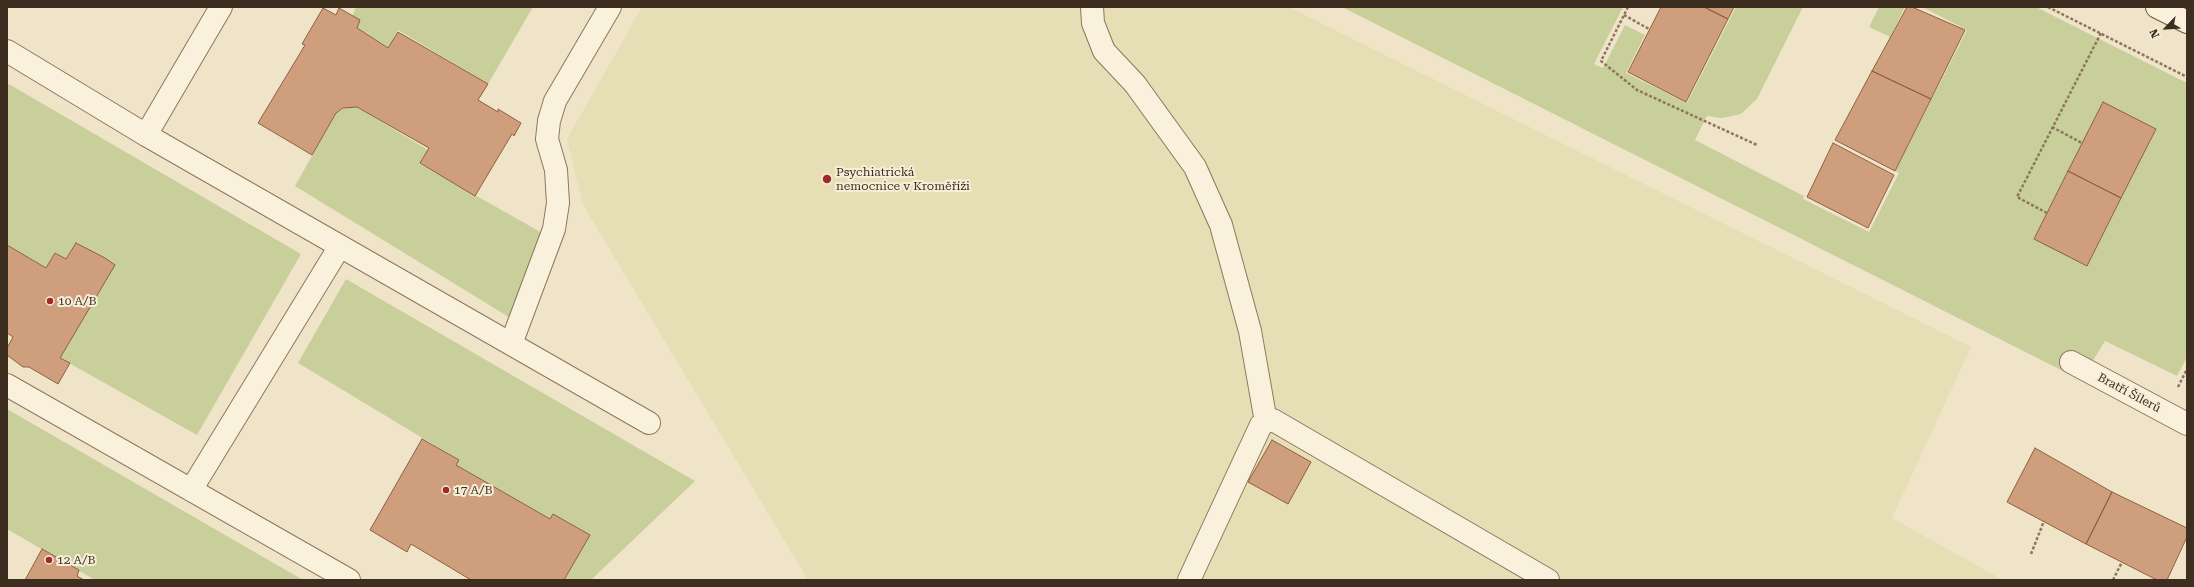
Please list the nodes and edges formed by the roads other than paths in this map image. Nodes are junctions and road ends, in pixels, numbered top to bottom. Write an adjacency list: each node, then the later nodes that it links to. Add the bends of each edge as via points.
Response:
1 (222, 7): 7 (street)
2 (610, 7): 9 (street, via 556,101 549,121 547,139 556,170 558,203 554,230)
3 (1092, 7): 12 (street, via 1093,23 1104,50 1135,84 1195,167 1221,224 1250,331)
4 (2157, 7): 5 (street)
5 (2187, 22)
6 (7, 51): 7 (street)
7 (146, 135): 8 (street)
8 (340, 246): 9 (street); 15 (street)
9 (511, 344): 13 (street)
10 (2071, 362): 14 (street, Bratří Šilerů)
11 (7, 385): 15 (street)
12 (1266, 422): 17 (street, via 1261,425); 18 (street, via 1274,420)
13 (649, 423)
14 (2187, 424)
15 (191, 490): 16 (street)
16 (349, 580)
17 (1189, 580)
18 (1548, 580)

